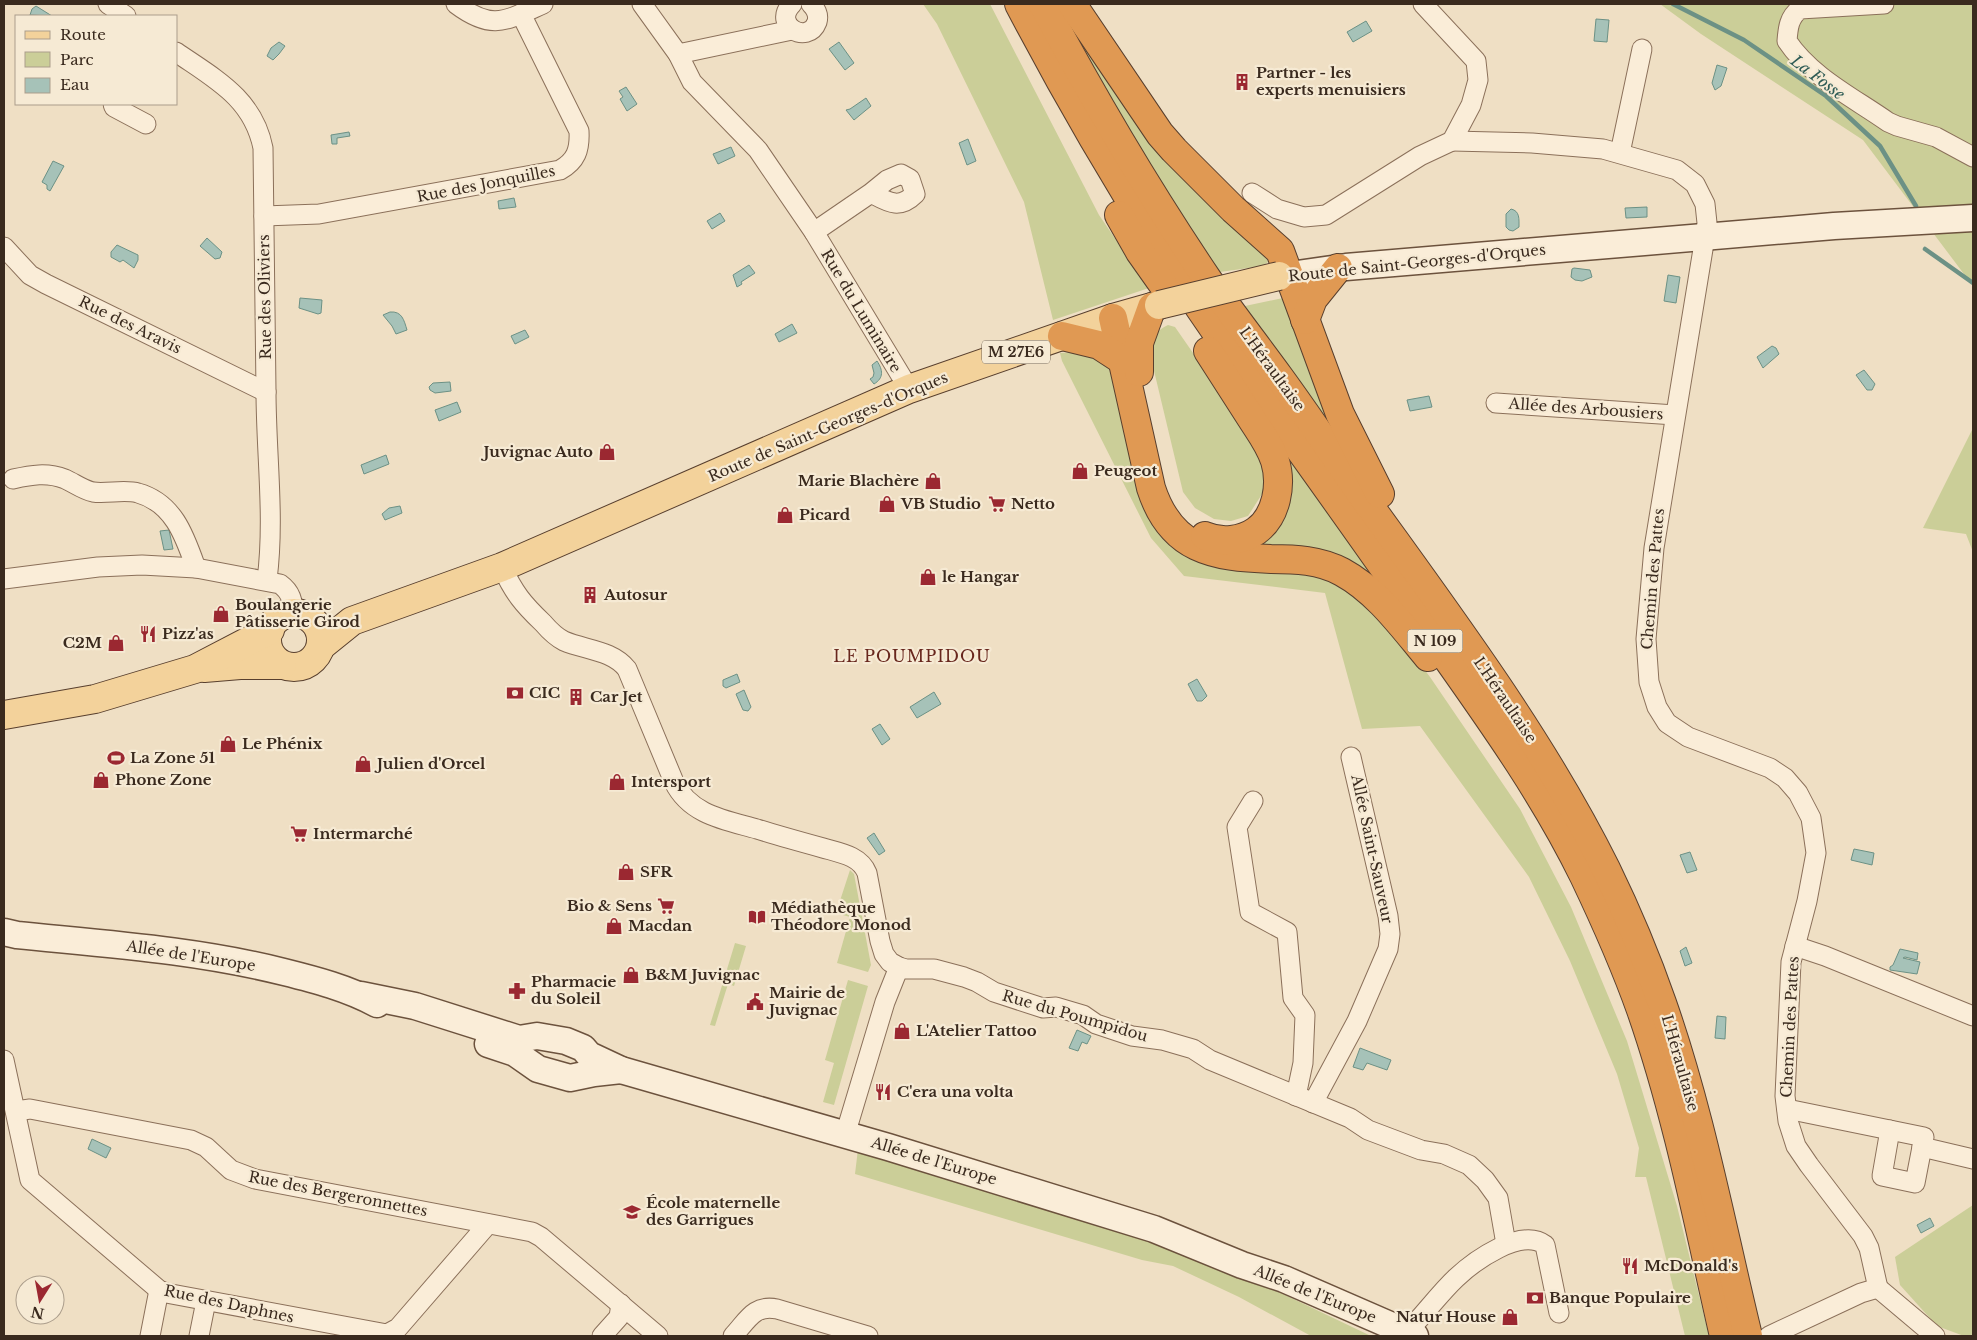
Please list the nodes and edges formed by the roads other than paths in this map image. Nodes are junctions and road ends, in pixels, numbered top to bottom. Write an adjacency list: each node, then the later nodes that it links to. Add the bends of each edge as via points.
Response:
1 (108, 4): 14 (street)
2 (456, 4): 13 (street, via 477,18 500,21)
3 (543, 4): 13 (street)
4 (642, 4): 18 (street, Rue du Luminaire)
5 (792, 4): 15 (street, via 785,16)
6 (811, 4): 15 (street, via 817,13 816,24 808,31)
7 (1007, 4): 37 (highway, via 1096,176 1140,252 1193,327 1271,452 1277,469 1278,488 1269,516 1257,530 1236,539 1210,538 1196,531 1178,514 1165,487)
8 (1020, 4): 64 (highway, L'Héraultaise / N 109, via 1125,192 1182,281 1481,705 1556,824 1584,875 1618,950)
9 (1043, 4): 54 (highway, L'Héraultaise / N 109, via 1145,183 1210,282 1420,574)
10 (1072, 4): 32 (highway, via 1160,134 1280,251)
11 (1423, 4): 21 (street, via 1476,61 1478,80 1471,105)
12 (1884, 4): 23 (street, via 1800,9 1793,14 1787,41 1797,57 1888,122 1936,137)
13 (521, 14): 26 (street, Rue des Jonquilles, via 579,131 577,155 570,165 560,170 319,214)
14 (124, 15)
15 (792, 30): 18 (street)
16 (1642, 49): 22 (street)
17 (178, 53): 26 (street, Rue des Oliviers, via 230,90 253,118 263,148)
18 (678, 54): 28 (street, Rue du Luminaire, via 692,82 758,150)
19 (113, 105): 20 (street)
20 (146, 124)
21 (1452, 141): 22 (street, Chemin des Pattes, via 1532,143); 25 (street, via 1420,156 1326,215 1304,217 1277,209)
22 (1620, 153): 29 (street, Chemin des Pattes, via 1677,170 1695,184 1705,204)
23 (1973, 157)
24 (871, 193): 28 (street, Rue du Luminaire)
25 (1252, 193)
26 (264, 216): 39 (street, Rue des Oliviers)
27 (1973, 218): 29 (street, M 27E6)
28 (814, 232): 38 (street, Rue du Luminaire)
29 (1705, 236): 31 (street, Route de Saint-Georges-d'Orques / M 27E6); 41 (street, Chemin des Pattes)
30 (4, 247): 39 (street, Rue des Aravis, via 30,275 46,284)
31 (1338, 268): 32 (street, Route de Saint-Georges-d'Orques / M 27E6); 35 (highway, via 1313,299)
32 (1284, 275): 33 (main road, Route de Saint-Georges-d'Orques / M 27E6, bridge); 35 (highway)
33 (1156, 306): 34 (main road, Route de Saint-Georges-d'Orques / M 27E6); 37 (highway)
34 (1118, 317): 36 (main road, Route de Saint-Georges-d'Orques / M 27E6); 37 (highway)
35 (1305, 320): 54 (highway, via 1340,414 1373,482 1462,620)
36 (1062, 336): 37 (highway, via 1098,345); 38 (main road, Route de Saint-Georges-d'Orques / M 27E6)
37 (1130, 366): 64 (highway, via 1151,488 1170,526 1193,545 1208,551 1323,564 1341,571 1383,604 1442,672 1519,784 1577,881 1612,954)
38 (909, 389): 43 (main road, Route de Saint-Georges-d'Orques)
39 (266, 392): 46 (street, Rue des Oliviers, via 271,495)
40 (1496, 403): 41 (street, Allée des Arbousiers)
41 (1676, 415): 58 (street, Chemin des Pattes, via 1654,548 1646,639 1649,682 1657,707 1667,723 1688,737 1770,768 1786,778 1798,793 1811,818 1816,853)
42 (13, 479): 44 (street, via 41,473 63,478 91,492 137,493 155,500 169,512 184,533)
43 (502, 567): 48 (main road, Route de Saint-Georges-d'Orques); 59 (street, via 521,602 555,635 604,654 627,669 674,782 686,800 714,818 837,852 864,865 884,954)
44 (196, 568): 45 (street, via 98,567); 46 (street)
45 (4, 579)
46 (267, 580): 47 (street, via 287,589)
47 (302, 617): 48 (main road, Route de Saint-Georges-d'Orques); 49 (main road, via 281,617); 50 (main road, via 320,632)
48 (352, 621): 50 (main road, Route de Saint-Georges-d'Orques)
49 (270, 630): 51 (main road, via 269,648); 52 (main road)
50 (321, 646): 51 (main road, via 318,654 304,666)
51 (282, 664): 52 (main road)
52 (195, 669): 53 (main road, via 95,699)
53 (4, 715)
54 (1520, 721): 81 (highway, L'Héraultaise / N 109, via 1604,865 1662,1003 1699,1130)
55 (1351, 757): 65 (street, Allée Saint-Sauveur, via 1388,916 1390,942 1357,1021)
56 (1254, 801): 65 (street, via 1237,827 1250,912 1287,932 1293,998 1305,1015)
57 (8, 934): 61 (street, Allée de l'Europe, via 190,953 234,961 414,1006 519,1039)
58 (1795, 946): 60 (street); 66 (street, Chemin des Pattes, via 1791,962)
59 (899, 967): 65 (street, Rue du Poumpidou, via 942,971 1043,1008 1056,1007 1083,1015 1096,1024 1132,1036 1185,1047); 69 (street, via 885,1002)
60 (1973, 1016)
61 (527, 1049): 63 (street, Allée de l'Europe, via 529,1065 538,1070 570,1078); 63 (street, Allée de l'Europe, via 537,1036 566,1041 583,1048)
62 (4, 1060): 67 (street)
63 (586, 1065): 69 (street, Allée de l'Europe, via 621,1070)
64 (1658, 1065): 81 (highway, L'Héraultaise / N 109, via 1680,1143)
65 (1304, 1099): 73 (street, Rue du Poumpidou, via 1350,1118 1368,1130 1469,1165 1498,1198)
66 (1787, 1109): 68 (street); 75 (street, Chemin des Pattes, via 1796,1146 1863,1236)
67 (16, 1111): 72 (street, Rue des Bergeronnettes, via 30,1109 191,1140 206,1147 231,1170 255,1179); 76 (street, Rue des Daphnes, via 30,1180)
68 (1890, 1130): 70 (street, via 1924,1137); 70 (street, via 1882,1176 1915,1183)
69 (846, 1134): 74 (street, Allée de l'Europe, via 1154,1229)
70 (1922, 1147): 71 (street)
71 (1973, 1159)
72 (488, 1224): 77 (street, Rue des Daphnes, via 398,1328 387,1334); 78 (street, Rue des Bergeronnettes, via 532,1232 541,1237)
73 (1506, 1244): 79 (street, via 1534,1240 1544,1245); 80 (street, via 1456,1278)
74 (1242, 1265): 80 (street, Allée de l'Europe, via 1284,1279); 88 (street, Allée de l'Europe)
75 (1878, 1288): 81 (street); 89 (street)
76 (159, 1290): 77 (street, Rue des Daphnes); 82 (street)
77 (206, 1301): 83 (street)
78 (621, 1304): 84 (street, via 619,1317); 85 (street, Rue des Bergeronnettes)
79 (1559, 1314)
80 (1411, 1334)
81 (1746, 1334)
82 (150, 1336)
83 (199, 1336)
84 (602, 1336)
85 (658, 1336)
86 (733, 1336): 87 (street, via 764,1307)
87 (868, 1336)
88 (1381, 1336)
89 (1935, 1336)

